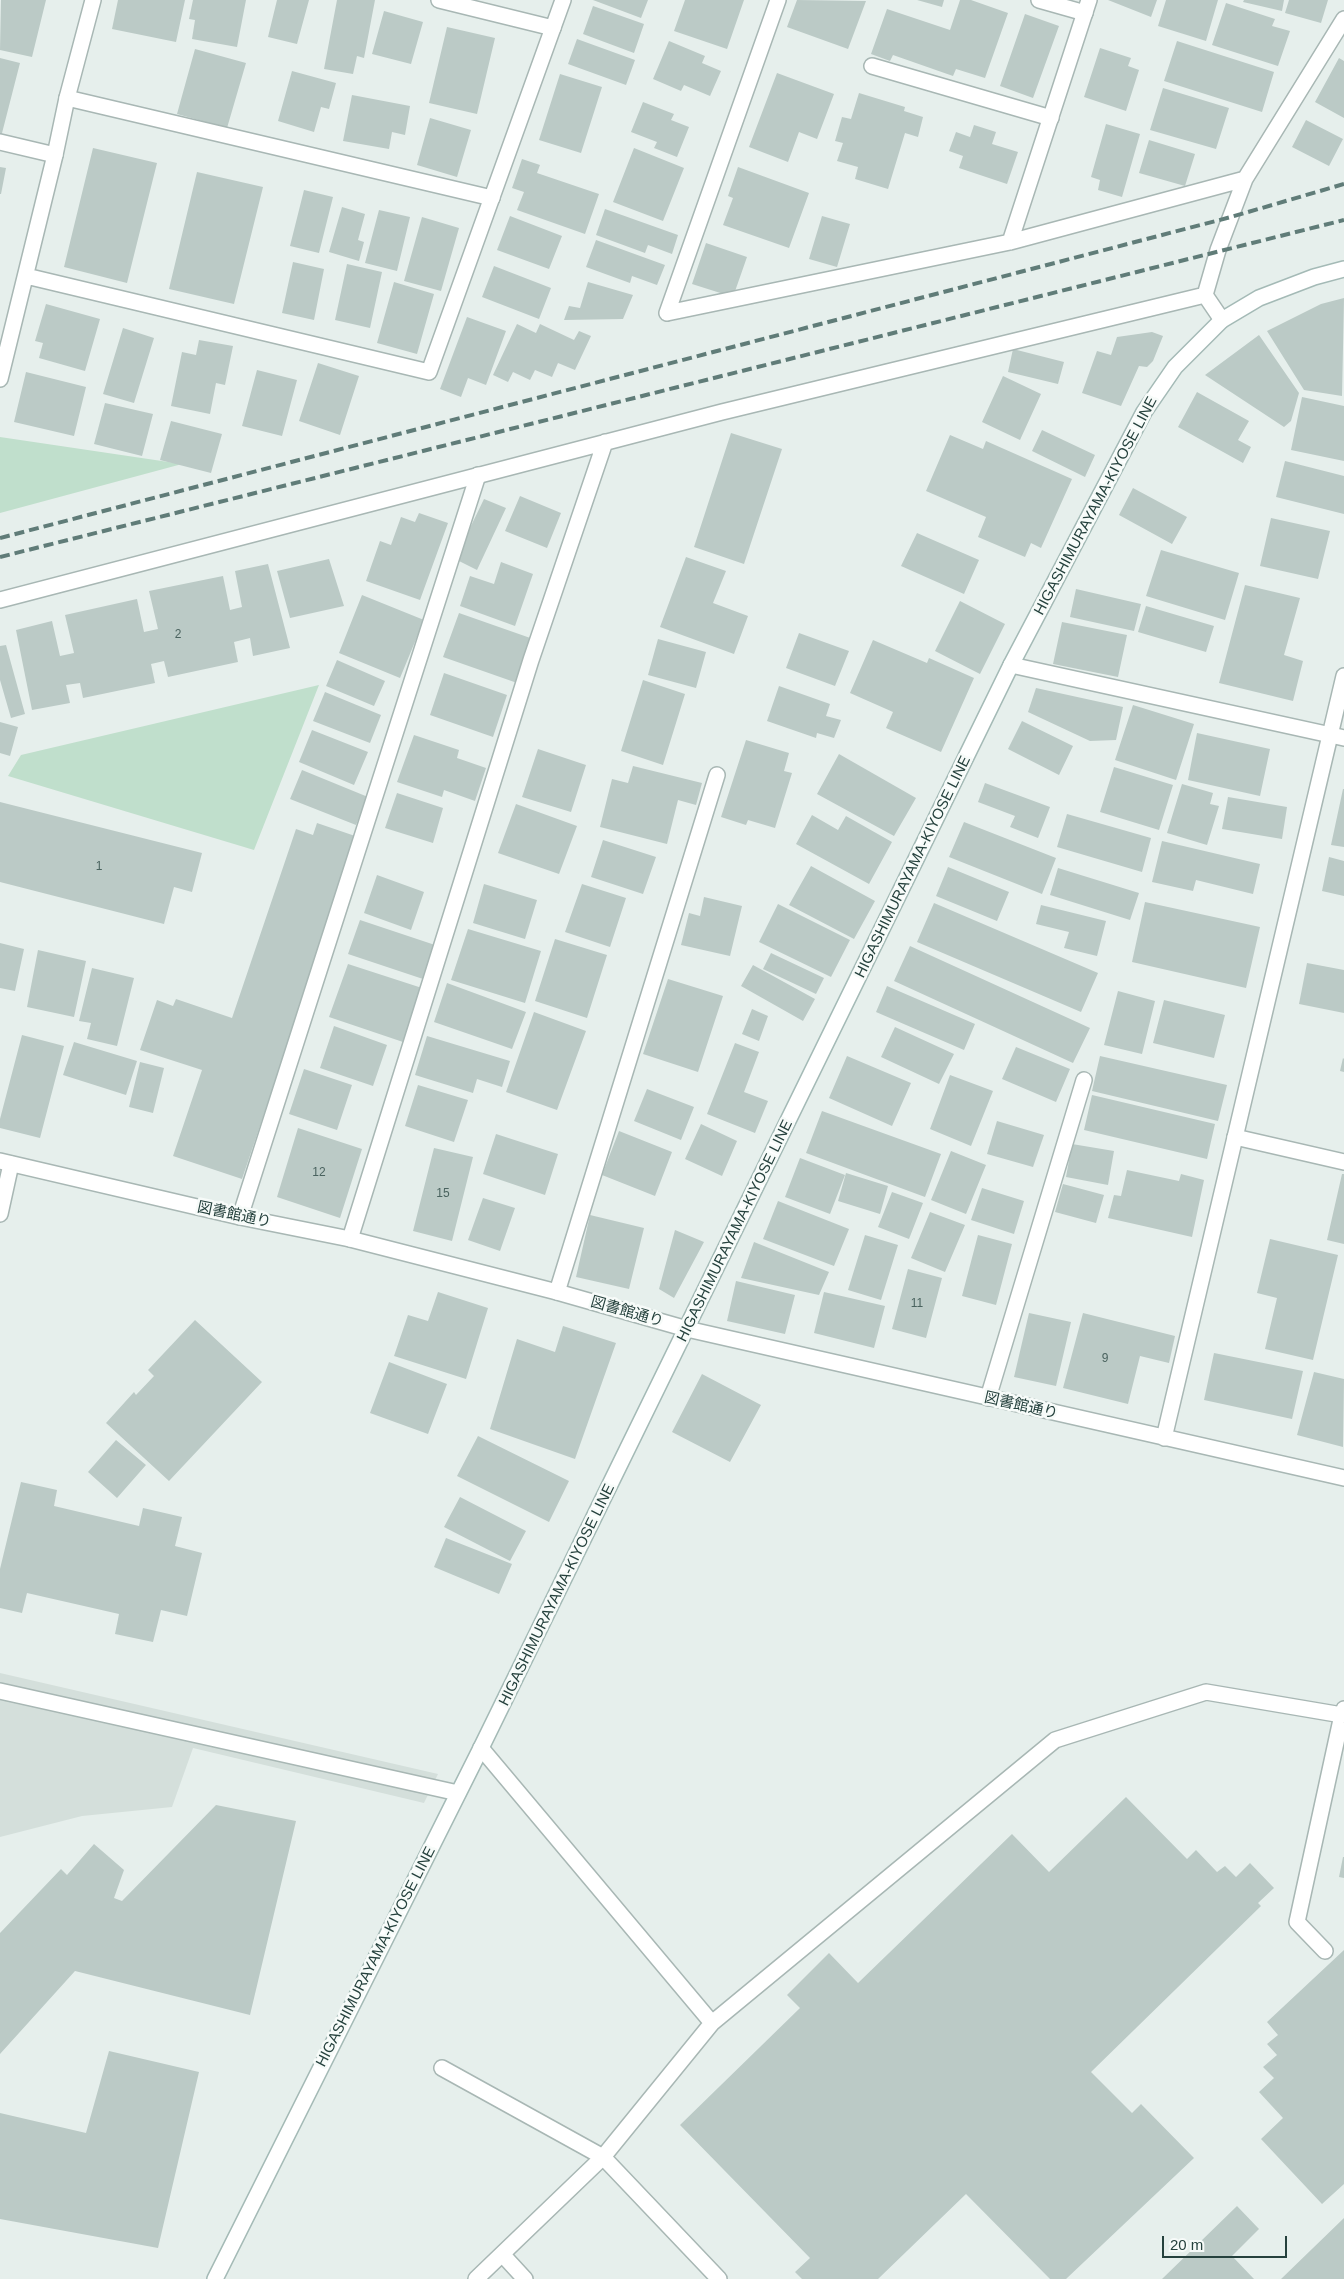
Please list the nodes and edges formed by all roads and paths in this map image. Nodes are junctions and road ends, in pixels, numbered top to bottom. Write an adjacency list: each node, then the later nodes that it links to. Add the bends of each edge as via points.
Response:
1 (92, 0): 10 (street)
2 (439, 0): 8 (street)
3 (564, 0): 8 (street)
4 (778, 0): 16 (street, via 667,313)
5 (1039, 0): 6 (street)
6 (1087, 6): 11 (street)
7 (1344, 19): 14 (street)
8 (553, 28): 15 (street)
9 (872, 66): 11 (street)
10 (67, 98): 13 (street); 15 (street)
11 (1050, 118): 16 (street)
12 (0, 142): 13 (street)
13 (56, 155): 18 (street)
14 (1245, 179): 16 (street); 19 (street)
15 (492, 198): 18 (street, via 429,372)
16 (1010, 242)
17 (1344, 268): 20 (street, HIGASHIMURAYAMA-KIYOSE LINE, via 1259,298)
18 (26, 276): 21 (street)
19 (1205, 295): 20 (street); 22 (street)
20 (1222, 320): 25 (street, HIGASHIMURAYAMA-KIYOSE LINE, via 1175,367 1144,412)
21 (0, 379)
22 (605, 442): 23 (street); 35 (street, via 531,660)
23 (478, 475): 24 (street); 34 (street)
24 (0, 600)
25 (1011, 665): 27 (street); 37 (street, HIGASHIMURAYAMA-KIYOSE LINE)
26 (1344, 676): 27 (street)
27 (1337, 737): 30 (street)
28 (717, 775): 36 (street)
29 (1084, 1080): 38 (street)
30 (1236, 1136): 32 (street); 39 (street)
31 (5, 1162): 33 (street); 34 (street, 図書館通り)
32 (1344, 1162)
33 (0, 1214)
34 (240, 1217): 35 (street, 図書館通り)
35 (350, 1239): 36 (street, 図書館通り)
36 (557, 1292): 37 (street, 図書館通り)
37 (688, 1329): 38 (street, 図書館通り); 43 (street, HIGASHIMURAYAMA-KIYOSE LINE)
38 (988, 1398): 39 (street, 図書館通り)
39 (1164, 1438): 40 (street, 図書館通り)
40 (1344, 1478)
41 (0, 1691): 44 (street)
42 (1343, 1712): 45 (street, via 1297,1922); 46 (street, via 1206,1692 1055,1740)
43 (481, 1748): 44 (street, HIGASHIMURAYAMA-KIYOSE LINE); 46 (street)
44 (458, 1792): 50 (street, HIGASHIMURAYAMA-KIYOSE LINE)
45 (1325, 1951)
46 (712, 2023): 48 (street)
47 (442, 2068): 48 (street)
48 (603, 2157): 49 (street); 53 (street)
49 (502, 2254): 51 (street); 52 (street)
50 (215, 2279)
51 (476, 2279)
52 (525, 2279)
53 (719, 2279)

